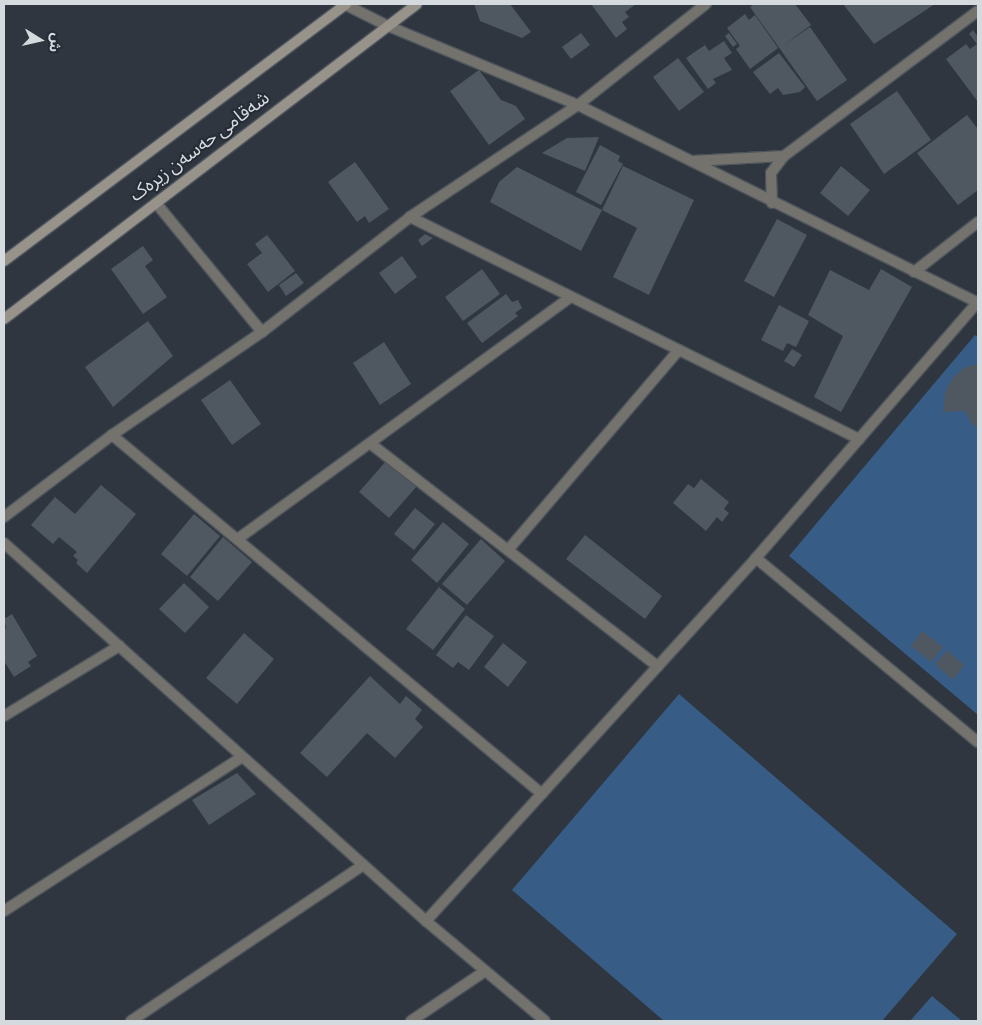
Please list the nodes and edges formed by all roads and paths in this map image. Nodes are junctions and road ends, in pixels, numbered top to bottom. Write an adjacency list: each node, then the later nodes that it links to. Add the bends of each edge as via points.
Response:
1 (345, 4): 5 (street); 13 (main road, شەقامی حەسەن زیرەک)
2 (417, 4): 5 (main road, شەقامی حەسەن زیرەک)
3 (706, 4): 6 (street)
4 (978, 11): 7 (street)
5 (388, 26): 6 (street); 9 (main road, شەقامی حەسەن زیرەک)
6 (578, 105): 8 (street); 11 (street)
7 (784, 156): 8 (street); 10 (street, via 771,173)
8 (692, 161): 10 (street)
9 (156, 203): 17 (main road, شەقامی حەسەن زیرەک); 18 (street)
10 (772, 203): 14 (street)
11 (410, 218): 15 (street); 18 (street)
12 (978, 222): 14 (street)
13 (4, 262)
14 (914, 272): 16 (street)
15 (571, 297): 19 (street); 22 (street)
16 (978, 303): 21 (street)
17 (4, 319)
18 (262, 332): 20 (street)
19 (679, 350): 21 (street); 26 (street)
20 (112, 435): 23 (street); 24 (street)
21 (859, 439): 27 (street)
22 (371, 444): 24 (street); 26 (street)
23 (4, 517)
24 (239, 538): 33 (street)
25 (4, 543): 28 (street)
26 (508, 550): 29 (street)
27 (756, 558): 29 (street); 31 (street)
28 (119, 646): 30 (street); 32 (street)
29 (658, 667): 33 (street)
30 (4, 716)
31 (978, 742)
32 (242, 757): 34 (street); 35 (street)
33 (542, 794): 36 (street)
34 (363, 865): 36 (street); 38 (street)
35 (4, 911)
36 (426, 921): 37 (street)
37 (485, 971): 39 (street); 40 (street)
38 (131, 1021)
39 (411, 1021)
40 (545, 1021)

